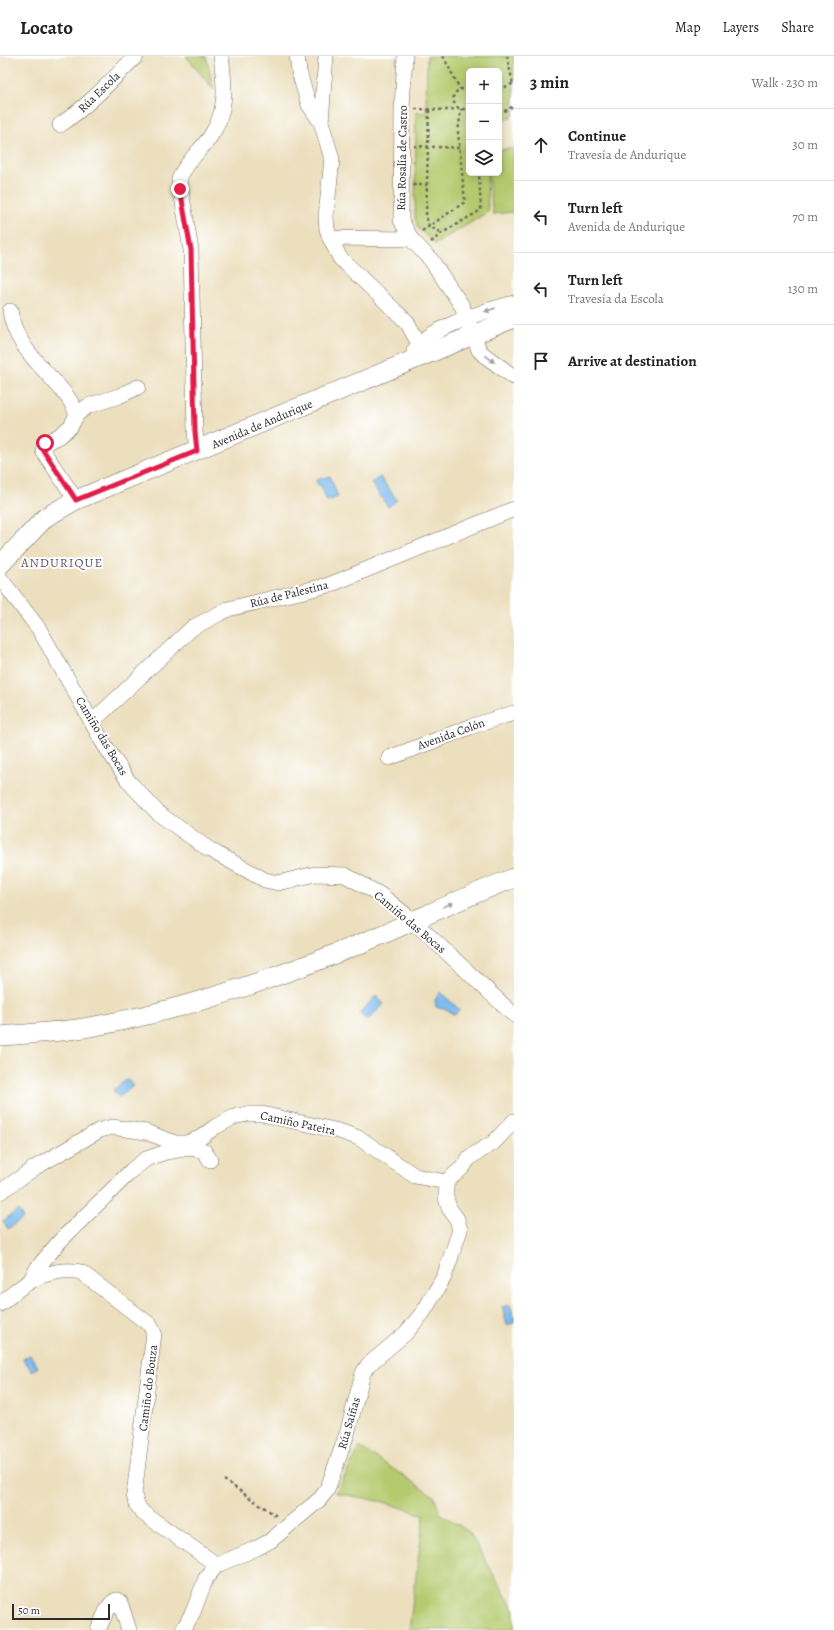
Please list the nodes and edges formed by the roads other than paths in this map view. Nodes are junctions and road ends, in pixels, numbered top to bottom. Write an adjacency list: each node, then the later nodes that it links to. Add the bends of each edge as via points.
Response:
1 (136, 56): 7 (street, Rúa Escola, via 81,111)
2 (221, 56): 19 (street, via 225,100 210,137 183,169 179,179 191,250 192,355)
3 (296, 56): 6 (street, via 309,105)
4 (326, 56): 6 (street)
5 (405, 56): 9 (street, Rúa Rosalía de Castro, via 401,220)
6 (322, 122): 8 (street, via 332,159 326,216)
7 (60, 125)
8 (330, 238): 9 (street); 14 (street, via 340,258 407,322)
9 (416, 244): 13 (street, Rúa Rosalía de Castro, via 446,281 462,306)
10 (514, 303): 13 (street, Avenida de Andurique, one-way to 13)
11 (10, 311): 18 (street, via 17,336 32,358 67,396)
12 (514, 318): 13 (main road, Avenida de Andurique)
13 (470, 326): 14 (street, Avenida de Andurique, via 433,334); 15 (main road, Avenida de Andurique); 16 (street, Rúa Rosalía de Castro, one-way to 16, via 479,350)
14 (419, 344): 15 (street, Avenida de Andurique)
15 (408, 363): 19 (main road, Avenida de Andurique)
16 (514, 377)
17 (138, 387): 18 (street, via 88,406)
18 (77, 414): 20 (street, via 70,426 59,436 45,443 43,450)
19 (197, 451): 20 (main road, Avenida de Andurique)
20 (76, 500): 22 (main road, Avenida de Andurique, via 46,517)
21 (514, 509): 25 (street, Rúa de Palestina, via 329,585 228,609 192,628)
22 (0, 565)
23 (0, 578): 25 (street, Camiño das Bocas, via 39,629)
24 (514, 713): 26 (street, Avenida Colón)
25 (92, 722): 28 (street, Camiño das Bocas, via 129,782 159,814 210,850 265,880 278,883 315,874 345,875 381,895)
26 (389, 758)
27 (514, 878): 28 (main road, one-way to 27)
28 (412, 920): 29 (street, Camiño das Bocas); 30 (main road, via 305,965 183,1005 84,1028)
29 (514, 1015)
30 (0, 1036)
31 (514, 1121): 33 (street, via 493,1143 470,1157)
32 (210, 1160): 35 (street, via 204,1151 189,1148 146,1159 60,1241)
33 (446, 1182): 34 (street, Camiño Pateira, via 415,1176 359,1138 339,1131 262,1114 247,1114 234,1117 215,1126 200,1138 186,1142 175,1142 146,1132 112,1127 100,1130 36,1167); 37 (street, Rúa Saíñas, via 446,1198 449,1208 458,1219 460,1230 444,1277 424,1311 406,1334 368,1365 363,1373 347,1434 327,1490 290,1526 270,1541)
34 (0, 1192)
35 (30, 1281): 36 (street, Camiño do Bouza); 37 (street, Camiño do Bouza, via 70,1270 81,1272 150,1325 154,1339 134,1495 143,1513)
36 (0, 1304)
37 (217, 1564): 40 (street, via 206,1578)
38 (98, 1630): 39 (street, via 110,1605 117,1600 120,1602)
39 (129, 1630)
40 (184, 1630)

